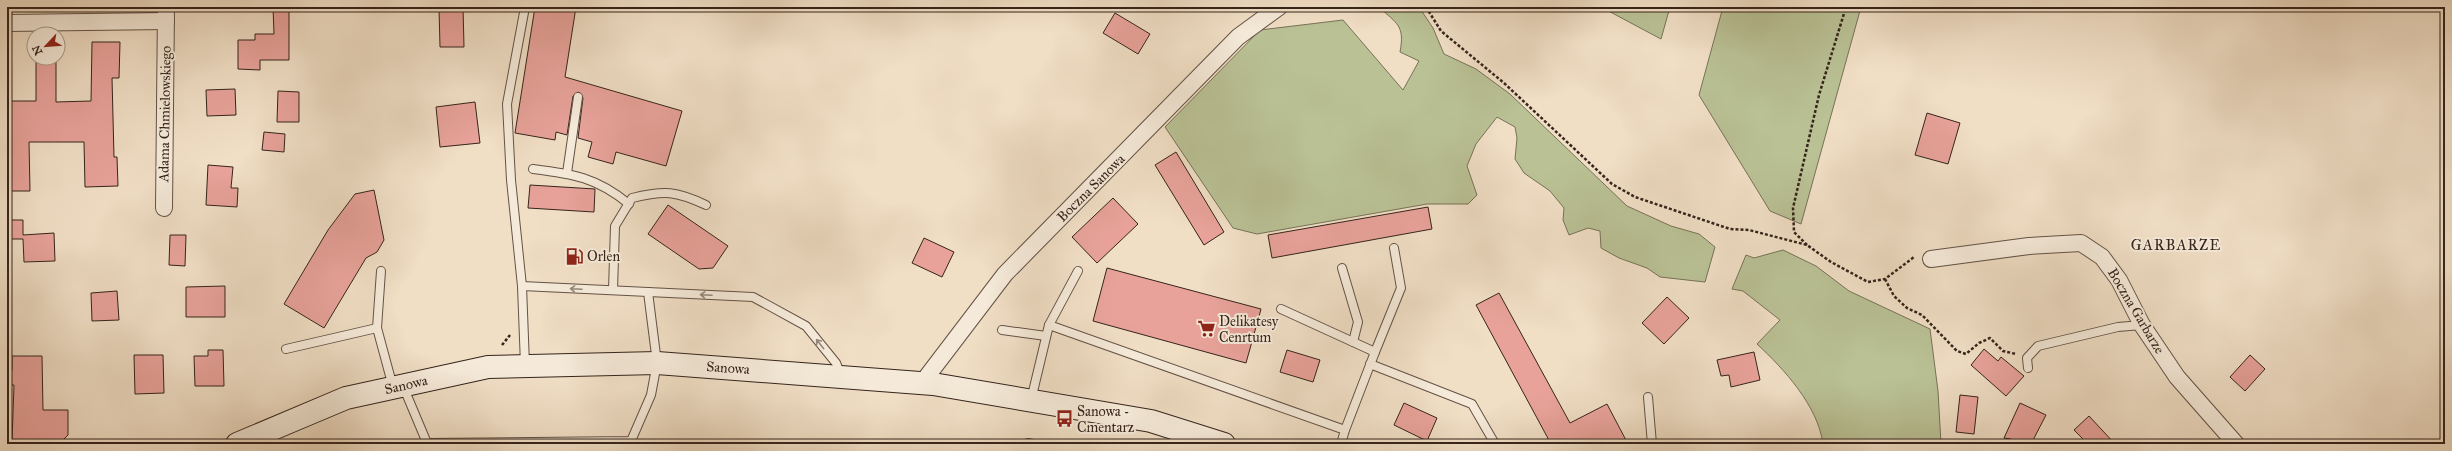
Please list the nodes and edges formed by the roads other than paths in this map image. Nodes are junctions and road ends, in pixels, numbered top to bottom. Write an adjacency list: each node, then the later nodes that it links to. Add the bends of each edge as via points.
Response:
1 (525, 7): 16 (lane, via 507,104 511,180)
2 (1276, 7): 33 (street, Boczna Sanowa, via 1238,37 1005,274)
3 (166, 14): 4 (street, Adama Chmielowskiego); 10 (street, Adama Chmielowskiego)
4 (7, 23)
5 (578, 98): 7 (lane)
6 (533, 169): 7 (lane)
7 (567, 173): 8 (lane, via 577,174 611,189)
8 (629, 204): 9 (lane, via 632,198 658,192 684,195); 17 (lane, via 615,226)
9 (706, 206)
10 (164, 208)
11 (1394, 248): 27 (lane, via 1401,288)
12 (1931, 260): 21 (street, Boczna Garbarze, via 2029,246 2080,243 2102,257 2119,280)
13 (1342, 268): 25 (lane, via 1358,322)
14 (381, 271): 22 (lane)
15 (1078, 271): 20 (lane)
16 (522, 286): 17 (lane, one-way to 16); 30 (lane)
17 (613, 290): 18 (lane)
18 (648, 292): 28 (lane); 32 (lane, one-way to 18, via 836,363 806,326 753,297)
19 (1281, 309): 25 (lane)
20 (1049, 325): 24 (lane); 37 (lane)
21 (2142, 325): 31 (lane, via 2118,327 2038,346 2028,358); 43 (street, Boczna Garbarze, via 2177,377)
22 (377, 328): 26 (lane); 34 (lane)
23 (1002, 330): 24 (lane)
24 (1046, 336): 36 (lane)
25 (1353, 342): 27 (lane)
26 (286, 349)
27 (1375, 352): 29 (lane)
28 (657, 362): 30 (main road, Sanowa); 32 (main road, Sanowa); 34 (lane, via 651,395 631,441 427,443)
29 (1370, 364): 37 (lane); 41 (lane, via 1472,404)
30 (525, 366): 34 (main road, Sanowa, via 488,367)
31 (2028, 368)
32 (841, 376): 33 (main road, Sanowa)
33 (922, 383): 36 (main road, Sanowa)
34 (398, 387): 38 (main road, Sanowa, via 346,398)
35 (1648, 397): 42 (lane)
36 (1031, 400): 39 (main road, Sanowa, via 1151,421)
37 (1345, 430): 40 (lane)
38 (237, 444)
39 (1224, 444)
40 (1341, 444)
41 (1495, 444)
42 (1652, 444)
43 (2236, 444)

